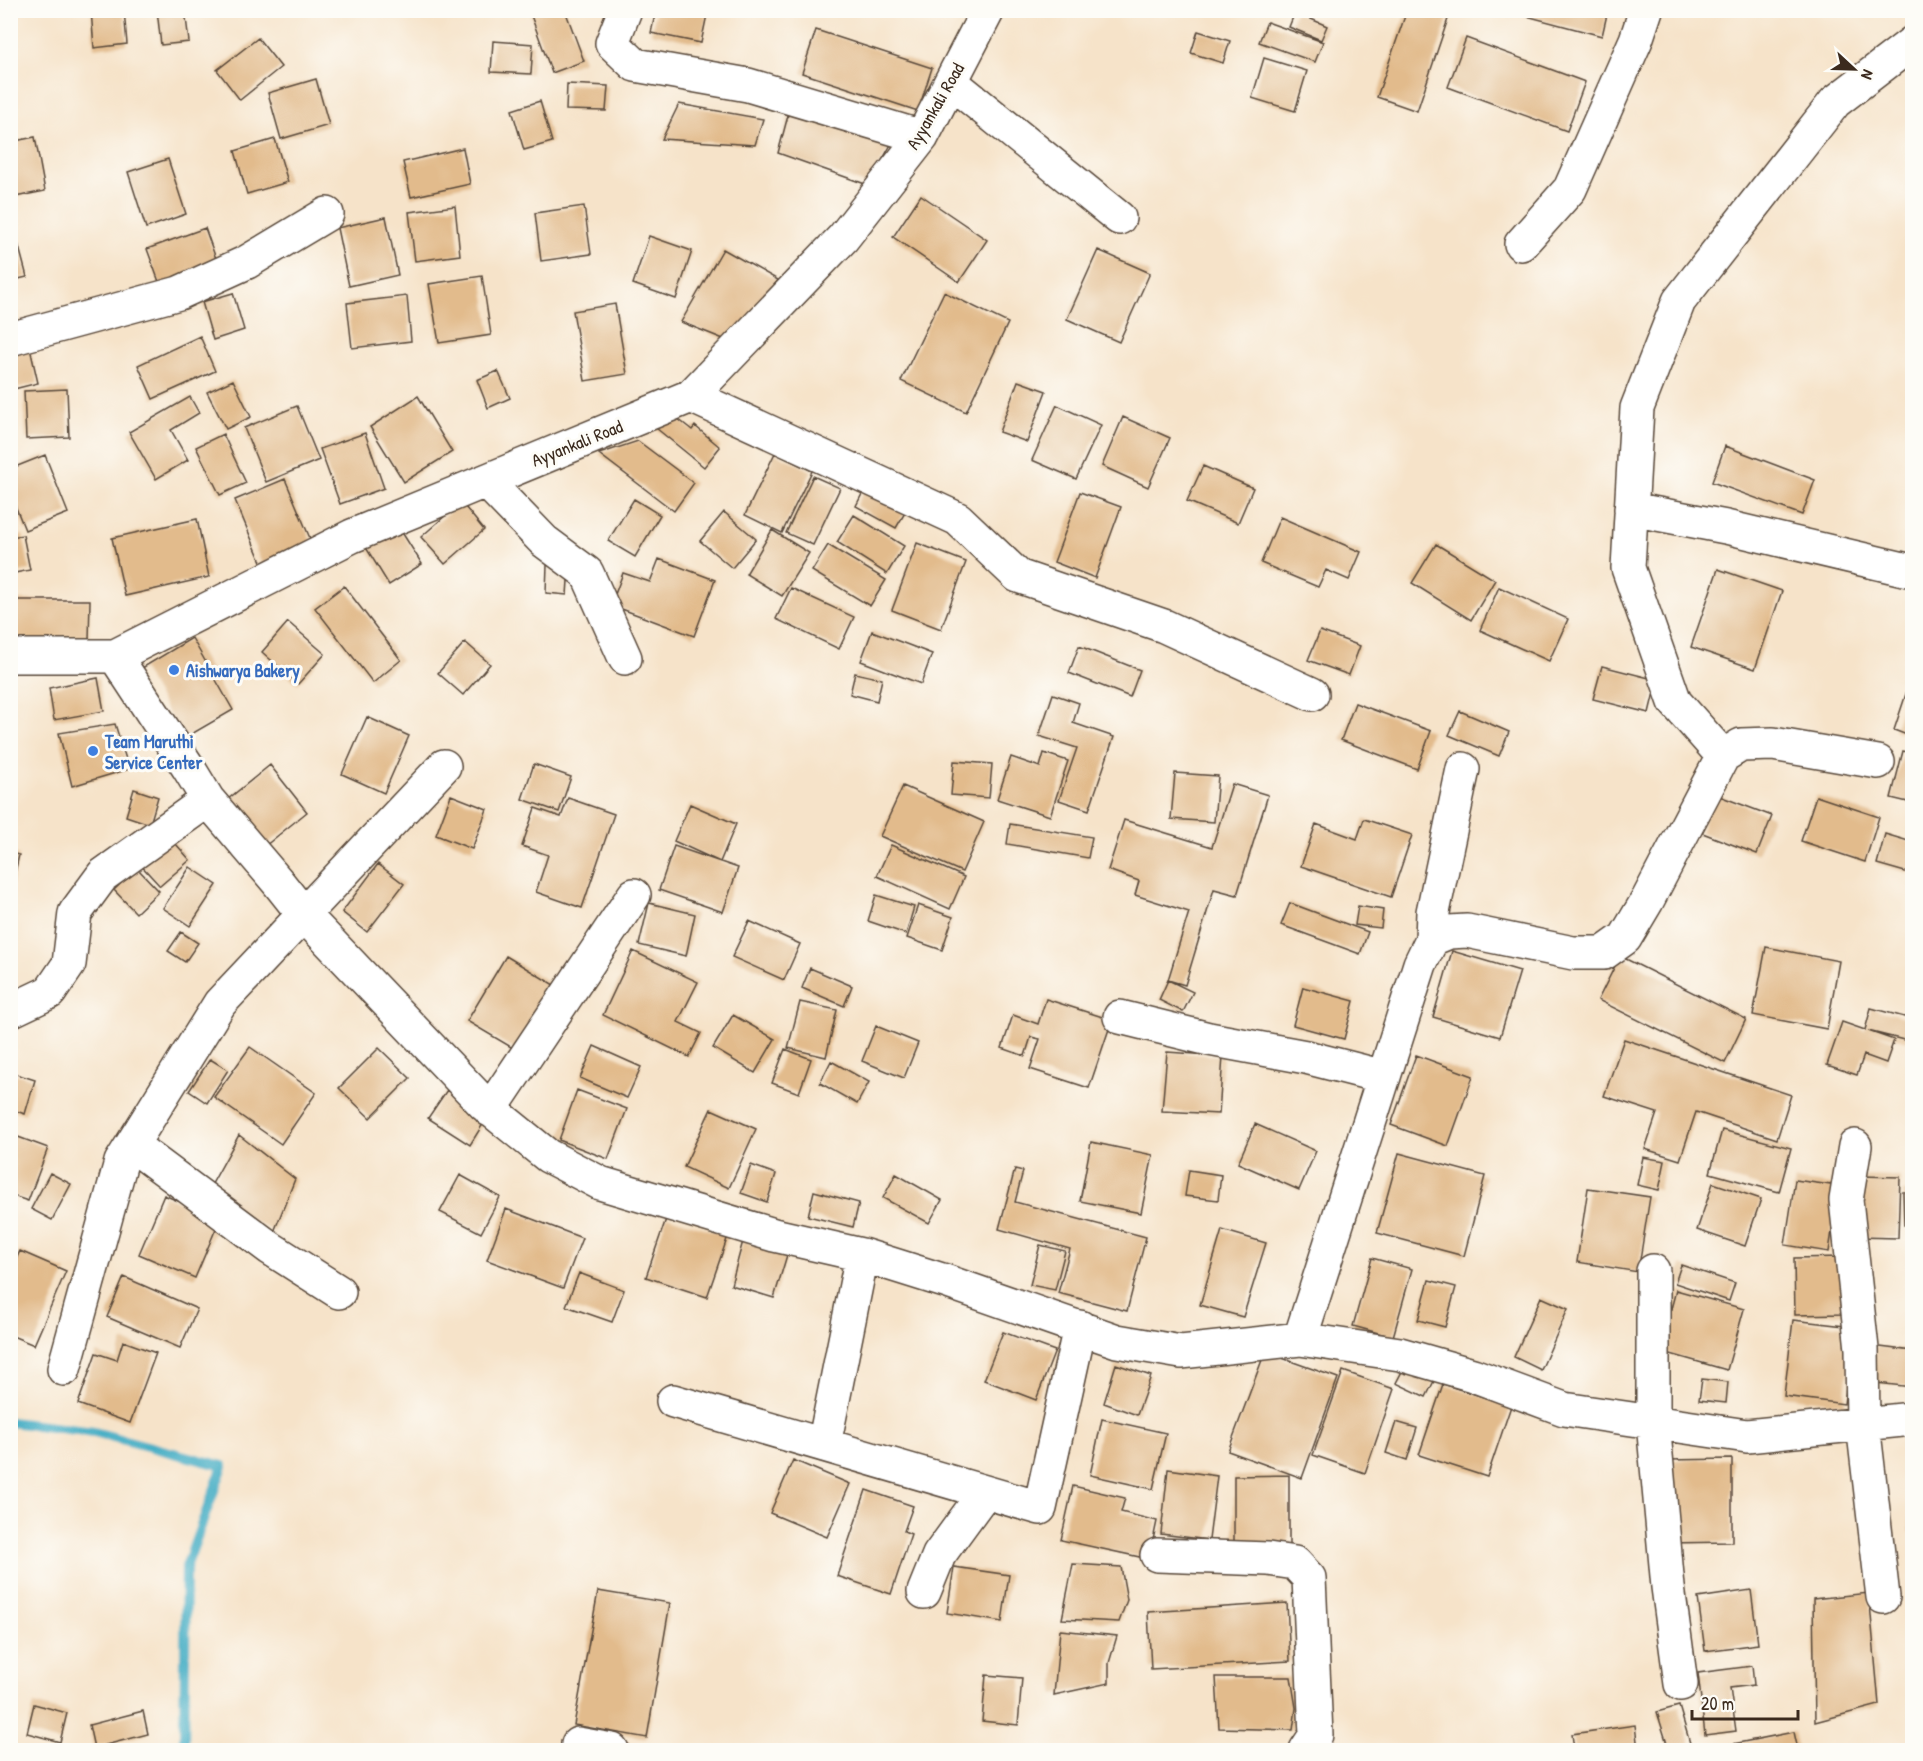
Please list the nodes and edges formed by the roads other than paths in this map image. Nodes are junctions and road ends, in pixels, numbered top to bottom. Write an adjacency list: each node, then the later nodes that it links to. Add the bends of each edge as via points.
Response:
1 (625, 10): 6 (street, via 612,43 635,65 748,85)
2 (988, 10): 5 (street, Ayyankali Road)
3 (1646, 10): 9 (street, via 1570,189)
4 (1912, 43): 13 (street, via 1835,102 1679,301 1637,408)
5 (951, 82): 6 (street, Ayyankali Road); 8 (street)
6 (922, 137): 11 (street, Ayyankali Road, via 843,238)
7 (327, 214): 10 (street, via 247,262 179,293)
8 (1119, 218)
9 (1521, 244)
10 (10, 339)
11 (691, 396): 12 (street, Ayyankali Road); 18 (street, via 958,519 1018,576 1164,626)
12 (486, 481): 16 (street, Ayyankali Road, via 352,536); 17 (street, via 544,542 587,573)
13 (1631, 509): 14 (street); 19 (street, via 1628,568 1675,702)
14 (1912, 571)
15 (10, 656): 16 (street, Ayyankali Road)
16 (115, 656): 23 (street)
17 (625, 658)
18 (1312, 694)
19 (1723, 756): 20 (street, via 1741,744 1773,744); 26 (street, via 1625,939 1604,953 1573,953 1467,931)
20 (1878, 762)
21 (444, 766): 25 (street)
22 (1463, 769): 26 (street, via 1433,912)
23 (208, 800): 25 (street); 27 (street, via 103,875 75,913 69,964 50,992)
24 (634, 895): 30 (street)
25 (304, 915): 30 (street); 31 (street, via 220,1003)
26 (1432, 939): 29 (street, via 1420,964)
27 (10, 1011)
28 (1120, 1017): 29 (street)
29 (1384, 1077): 37 (street)
30 (490, 1110): 33 (street, via 549,1156 600,1183 774,1235)
31 (132, 1145): 35 (street, via 270,1248); 38 (street, via 121,1162)
32 (1855, 1146): 42 (street, via 1846,1200 1862,1349)
33 (862, 1255): 36 (street); 43 (street)
34 (1653, 1271): 41 (street)
35 (339, 1292)
36 (1080, 1327): 37 (street, via 1117,1341 1181,1352); 44 (street, via 1040,1508)
37 (1300, 1339): 41 (street, via 1400,1354 1473,1375 1564,1409)
38 (64, 1369)
39 (673, 1401): 43 (street)
40 (1912, 1419): 42 (street)
41 (1653, 1422): 42 (street, via 1747,1436); 48 (street)
42 (1863, 1424): 47 (street)
43 (824, 1445): 44 (street)
44 (985, 1492): 46 (street, via 939,1556)
45 (1157, 1555): 51 (street, via 1295,1563 1309,1578 1316,1735)
46 (924, 1592)
47 (1882, 1597)
48 (1681, 1684)
49 (578, 1744): 50 (street)
50 (612, 1750)
51 (1306, 1750)

